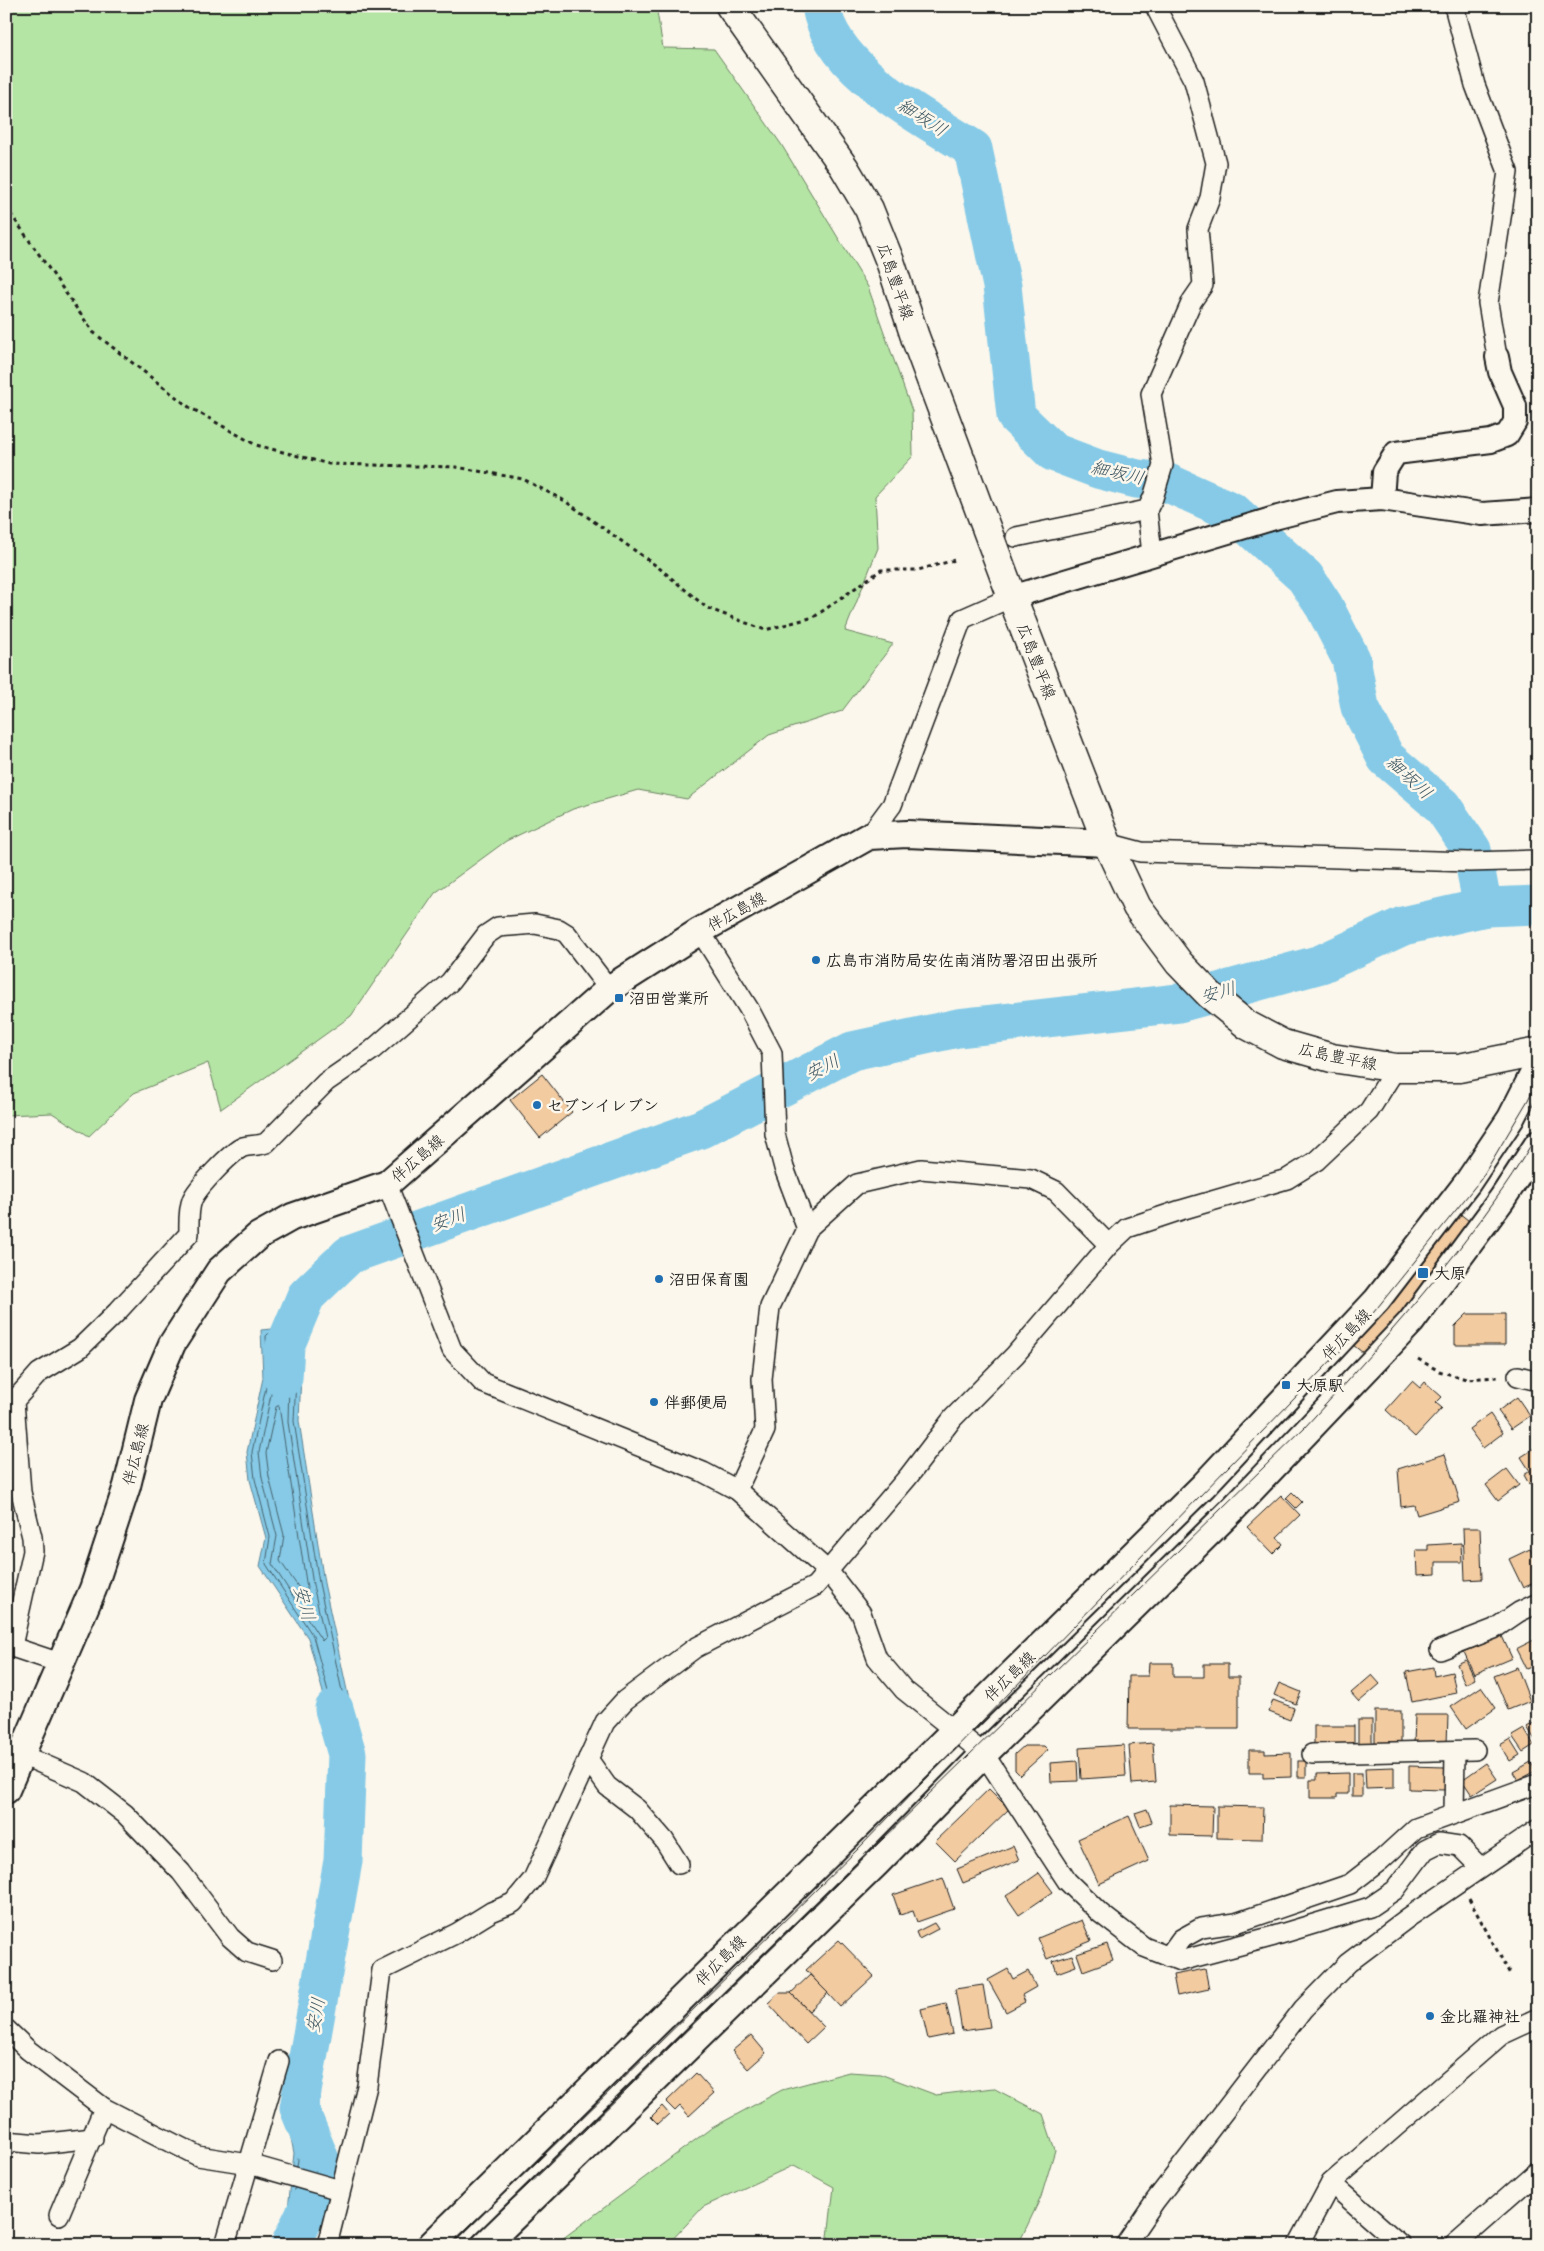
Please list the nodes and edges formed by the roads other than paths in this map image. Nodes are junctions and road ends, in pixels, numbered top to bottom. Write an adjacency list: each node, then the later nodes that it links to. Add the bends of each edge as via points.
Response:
1 (730, 6): 10 (main road, 広島豊平線, via 844,167 869,209)
2 (1155, 6): 6 (street, via 1194,81 1216,163 1210,198 1198,229 1203,285 1192,301 1152,394 1163,465)
3 (1454, 6): 4 (street, via 1474,85 1508,172 1488,303)
4 (1497, 356): 5 (street, via 1500,372 1515,406 1515,422 1507,435 1492,441 1396,453 1384,472)
5 (1382, 499): 7 (street, via 1482,514); 9 (street, via 1337,502)
6 (1150, 504): 8 (street); 9 (street)
7 (1538, 510)
8 (1016, 537)
9 (1152, 554): 10 (street)
10 (1012, 597): 11 (street, via 962,619 892,805); 12 (main road, 広島豊平線)
11 (868, 836): 12 (main road, 伴広島線, via 907,834); 14 (main road, 伴広島線)
12 (1107, 843): 13 (street, via 1141,852 1470,862); 18 (main road, 広島豊平線, via 1137,907 1178,963 1210,995 1248,1025 1282,1044 1332,1058)
13 (1538, 860)
14 (700, 931): 15 (main road, 伴広島線); 21 (street, via 749,1009 772,1053 775,1134)
15 (609, 990): 20 (main road, 伴広島線); 30 (street, via 560,929 535,924 498,927 486,935 450,982 371,1051 326,1082 266,1143 243,1147 227,1157 192,1198 189,1234 80,1348 38,1373 14,1401 21,1492 33,1551)
16 (1538, 1052): 18 (main road, 広島豊平線, via 1459,1068)
17 (1538, 1066): 25 (main road, 伴広島線, via 1511,1118 1468,1182 1377,1300)
18 (1396, 1068): 22 (street, via 1369,1111 1316,1161 1287,1179 1127,1228)
19 (1538, 1144): 27 (main road, via 1502,1199 1411,1322)
20 (390, 1192): 26 (street, via 452,1350 483,1384 703,1472); 32 (main road, 伴広島線, via 292,1217 258,1236 219,1271 172,1344 148,1400 124,1496 93,1589)
21 (807, 1229): 22 (street, via 857,1184 921,1169 1031,1179 1056,1192); 26 (street, via 770,1307 762,1379 765,1430)
22 (1109, 1245): 28 (street, via 1015,1355 953,1418)
23 (1518, 1376): 24 (street)
24 (1538, 1381)
25 (1203, 1486): 27 (main road); 33 (main road, 伴広島線)
26 (738, 1490): 28 (street)
27 (1232, 1510): 36 (main road)
28 (829, 1572): 33 (street, via 860,1613 878,1658 904,1690); 39 (street, via 815,1586 695,1648 626,1700 605,1722)
29 (1538, 1603): 31 (street, via 1494,1629)
30 (9, 1645): 32 (street)
31 (1440, 1650)
32 (60, 1663): 38 (main road, 伴広島線)
33 (954, 1730): 36 (street); 61 (main road, 伴広島線)
34 (1455, 1750): 35 (street); 37 (street); 42 (street)
35 (1475, 1750)
36 (984, 1754): 46 (street, via 1067,1881 1100,1913 1144,1947); 62 (main road)
37 (1312, 1754)
38 (22, 1755): 41 (main road, 伴広島線); 47 (street, via 84,1782 125,1814 181,1872 230,1938 247,1952)
39 (588, 1760): 44 (street, via 607,1786 637,1809 664,1840); 57 (street, via 533,1879 513,1903 382,1970 367,2086)
40 (1534, 1785): 42 (street)
41 (6, 1790)
42 (1454, 1814): 46 (street, via 1416,1828 1350,1884 1236,1923 1200,1928 1181,1939)
43 (1538, 1829): 45 (street)
44 (679, 1864)
45 (1480, 1868): 46 (street, via 1459,1846 1440,1843 1425,1850 1396,1890 1370,1907 1180,1962); 63 (street, via 1348,1963 1303,2009 1155,2201)
46 (1168, 1957)
47 (272, 1960)
48 (1538, 2018): 56 (street, via 1501,2035)
49 (6, 2029): 51 (street, via 28,2050)
50 (279, 2060): 54 (street)
51 (104, 2108): 52 (street); 54 (street, via 198,2156)
52 (93, 2138): 53 (street, via 39,2144); 58 (street)
53 (6, 2141)
54 (254, 2165): 57 (street); 59 (street)
55 (1538, 2171): 66 (street)
56 (1331, 2183): 64 (street); 65 (street)
57 (334, 2188): 60 (street)
58 (59, 2215)
59 (225, 2245)
60 (327, 2245)
61 (431, 2245)
62 (486, 2245)
63 (1126, 2245)
64 (1298, 2245)
65 (1401, 2245)
66 (1454, 2245)

